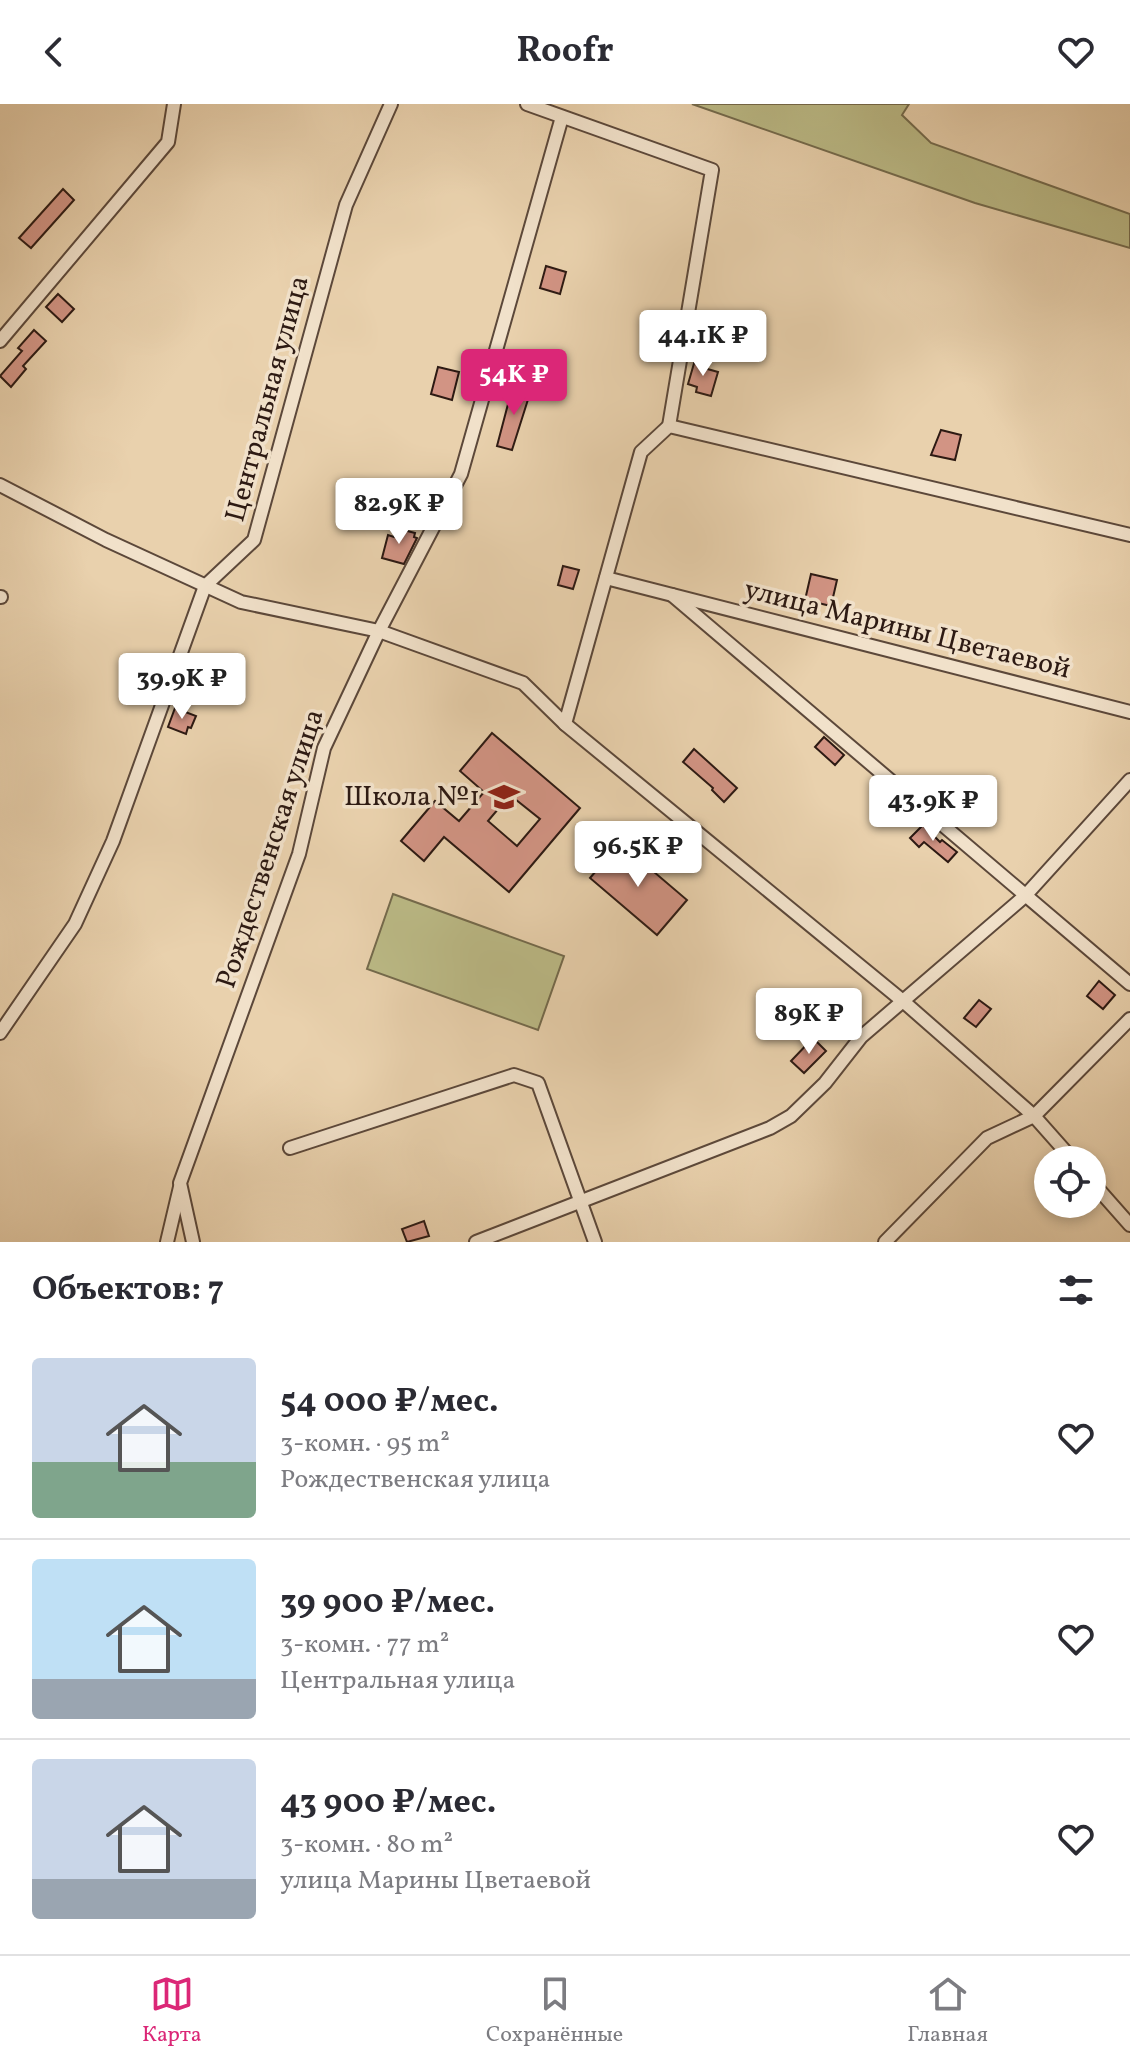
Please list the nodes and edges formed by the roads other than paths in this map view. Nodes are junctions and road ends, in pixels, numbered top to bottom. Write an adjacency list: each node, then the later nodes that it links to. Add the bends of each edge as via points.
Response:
1 (174, 104): 5 (street, via 168,142)
2 (391, 104): 10 (street, Центральная улица, via 346,205 254,540)
3 (527, 104): 4 (street)
4 (562, 117): 6 (street, via 712,170); 12 (street, Рождественская улица, via 461,474)
5 (0, 341)
6 (669, 426): 8 (street); 9 (street, via 641,452)
7 (0, 485): 10 (street)
8 (1130, 535)
9 (606, 578): 11 (street, улица Марины Цветаевой); 14 (street)
10 (205, 586): 12 (street, via 241,602); 20 (street, Центральная улица, via 113,841 75,924)
11 (672, 595): 13 (street, улица Марины Цветаевой); 16 (street, улица Марины Цветаевой)
12 (379, 631): 14 (street, via 523,683); 24 (street, Рождественская улица, via 324,748 299,854)
13 (1130, 712)
14 (565, 724): 18 (street)
15 (1130, 780): 16 (street)
16 (1025, 896): 17 (street, улица Марины Цветаевой); 18 (street)
17 (1130, 984)
18 (904, 1002): 21 (street); 26 (street, via 861,1037 791,1116)
19 (1130, 1019): 21 (street)
20 (0, 1033)
21 (1034, 1116): 22 (street); 32 (street, via 987,1138)
22 (1061, 1146)
23 (290, 1148): 26 (street, via 514,1075 538,1083)
24 (180, 1183): 28 (street, Рождественская улица); 29 (street)
25 (1106, 1198): 27 (street)
26 (581, 1203): 30 (street); 31 (street)
27 (1130, 1225)
28 (167, 1242)
29 (193, 1242)
30 (476, 1242)
31 (595, 1242)
32 (885, 1242)

